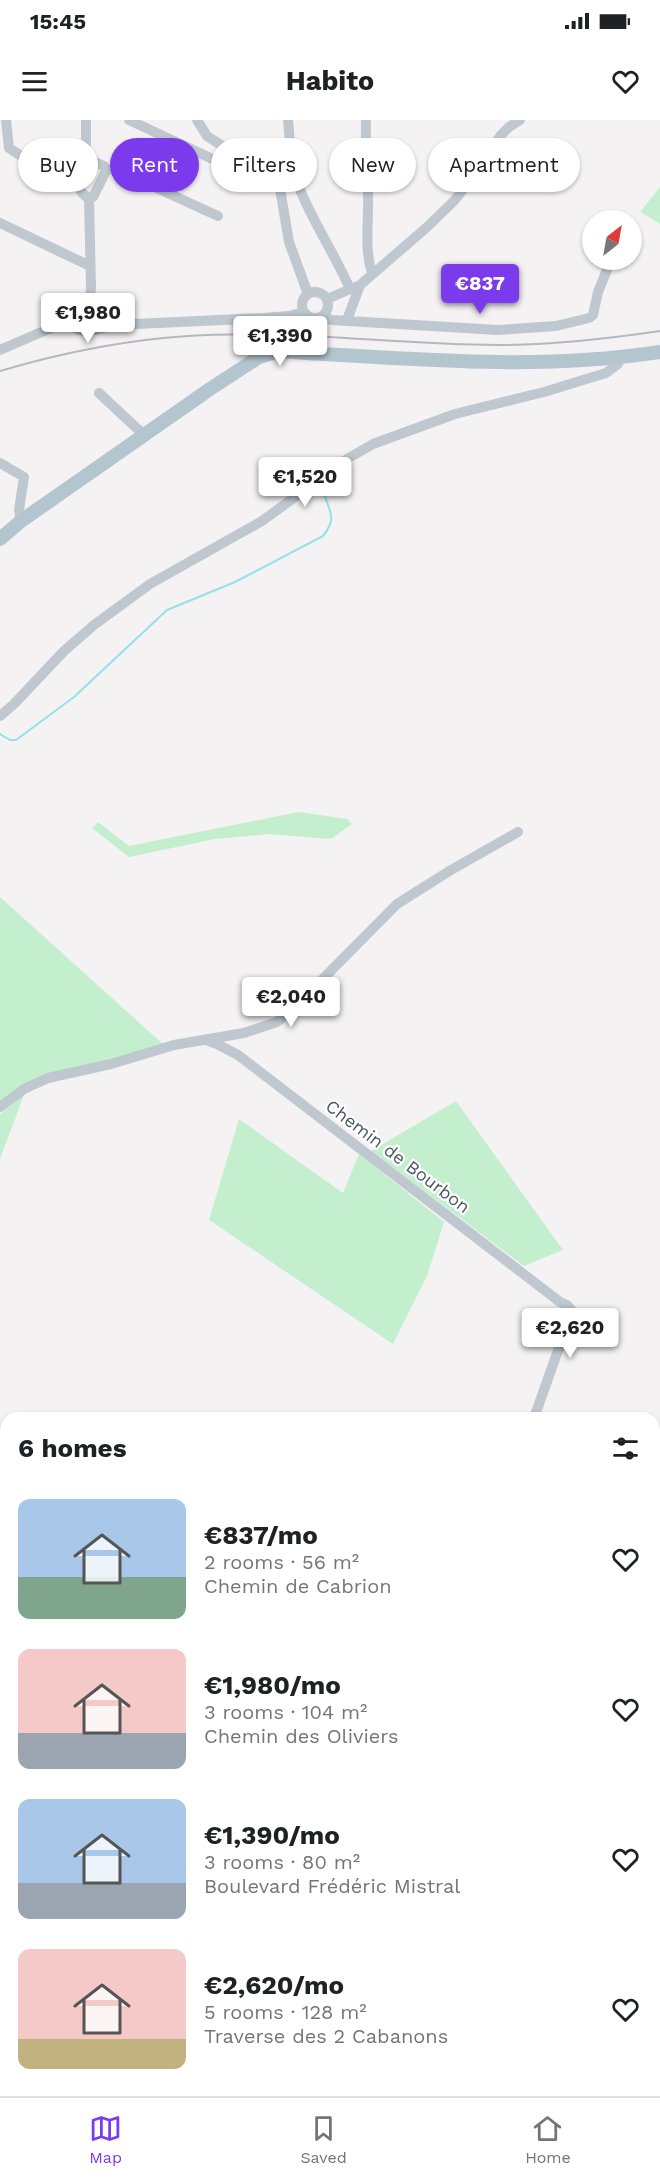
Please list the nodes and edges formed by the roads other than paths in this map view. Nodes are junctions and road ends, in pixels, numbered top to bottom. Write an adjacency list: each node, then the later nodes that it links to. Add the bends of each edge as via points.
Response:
1 (6, 120): 9 (street)
2 (86, 120): 8 (street)
3 (129, 120): 11 (street)
4 (197, 120): 22 (street, via 207,136 261,162 278,177 289,242)
5 (288, 120): 21 (street, via 296,178 316,224)
6 (366, 120): 20 (street, via 368,261)
7 (520, 120): 20 (street, via 501,135 454,201)
8 (86, 138)
9 (4, 142): 10 (street)
10 (18, 155)
11 (211, 159)
12 (98, 163): 13 (street)
13 (105, 169): 15 (street, via 97,192); 16 (street, via 124,172)
14 (82, 192): 15 (street)
15 (89, 198): 18 (street)
16 (218, 216)
17 (0, 223): 18 (street)
18 (90, 266): 26 (street)
19 (607, 270): 27 (street, via 593,315 556,326 498,330)
20 (372, 273): 21 (street)
21 (355, 287): 23 (street); 27 (street)
22 (308, 294): 23 (street, via 318,292); 24 (street, via 303,302)
23 (327, 299): 25 (street, via 328,310)
24 (304, 312): 25 (street, via 313,318); 29 (street, via 264,318)
25 (323, 316): 27 (street)
26 (88, 319): 28 (street); 29 (street)
27 (347, 320)
28 (60, 323): 29 (street, via 80,330); 30 (street)
29 (114, 325)
30 (0, 350)
31 (660, 352): 32 (main road)
32 (620, 358): 34 (main road, via 485,362 279,351 241,368); 38 (street, via 606,373 455,414 373,444 347,459 262,521 150,584 94,625)
33 (99, 393): 34 (street)
34 (144, 435): 36 (main road)
35 (0, 463): 36 (street, via 24,477)
36 (21, 521): 37 (main road)
37 (0, 539)
38 (0, 716)
39 (518, 832): 40 (street, via 397,904 277,1022)
40 (204, 1040): 41 (street, via 48,1078); 42 (street, Chemin de Bourbon, via 238,1055 567,1305 572,1311)
41 (0, 1107)
42 (536, 1412)

